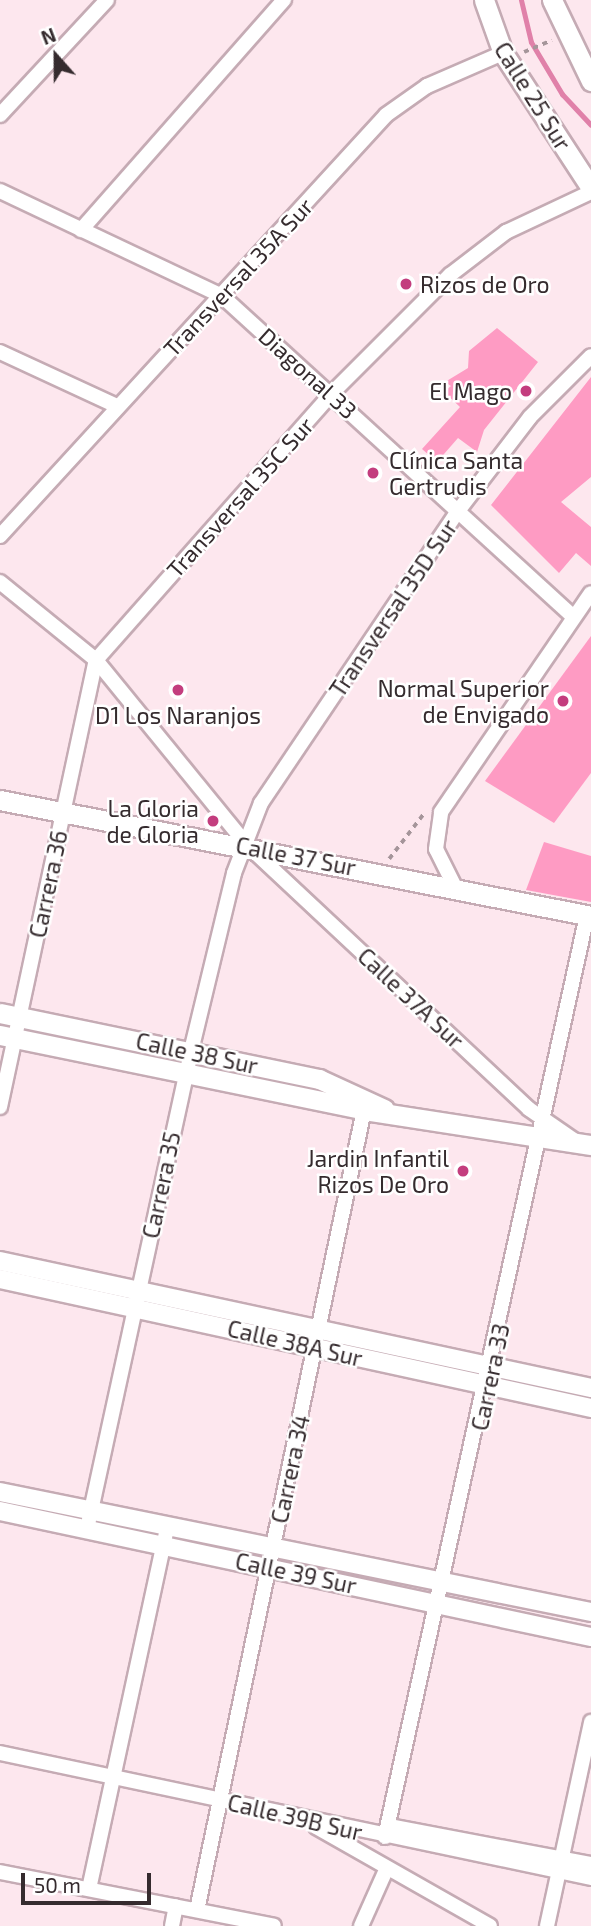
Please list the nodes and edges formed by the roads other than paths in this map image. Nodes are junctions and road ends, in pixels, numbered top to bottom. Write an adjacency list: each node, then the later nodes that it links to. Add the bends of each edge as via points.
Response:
1 (107, 0): 7 (street)
2 (284, 0): 10 (street)
3 (484, 0): 5 (main road, Calle 25 Sur)
4 (552, 0): 6 (main road)
5 (512, 53): 8 (main road, Calle 25 Sur); 11 (street, Transversal 35A Sur, via 405,98)
6 (591, 81)
7 (0, 115)
8 (591, 190): 14 (street, Transversal 35C Sur, via 477,251)
9 (2, 197): 10 (street, Diagonal 33)
10 (81, 230): 11 (street, Diagonal 33)
11 (222, 296): 14 (street, Diagonal 33); 15 (street, Transversal 35A Sur)
12 (0, 352): 15 (street)
13 (591, 356): 16 (street, Transversal 35D Sur, via 530,417)
14 (332, 393): 16 (street, Diagonal 33); 21 (street, Transversal 35C Sur)
15 (117, 407): 17 (street, Transversal 35A Sur)
16 (458, 511): 20 (street, Diagonal 33); 24 (street, Transversal 35D Sur, via 261,803)
17 (0, 536)
18 (0, 582): 21 (street, Calle 37A Sur)
19 (591, 593): 20 (street)
20 (573, 617): 25 (street, via 441,812 436,849)
21 (96, 660): 23 (street, Carrera 36); 24 (street, Calle 37A Sur)
22 (0, 800): 23 (main road, Calle 37 Sur)
23 (63, 812): 24 (main road, Calle 37 Sur); 28 (street, Carrera 36)
24 (247, 845): 25 (main road, Calle 37 Sur); 30 (street, Carrera 35, via 234,873); 35 (street, Calle 37A Sur)
25 (456, 887): 26 (main road, Calle 37 Sur)
26 (589, 915): 35 (street, Carrera 33)
27 (0, 1013): 28 (main road, Calle 38 Sur)
28 (20, 1017): 29 (street, Carrera 36); 30 (main road, Calle 38 Sur)
29 (8, 1037): 31 (main road, Calle 38 Sur); 32 (street, Carrera 36)
30 (191, 1051): 31 (street, Carrera 35); 34 (main road, Calle 38 Sur, via 319,1079)
31 (186, 1072): 33 (main road, Calle 38 Sur); 40 (street, Carrera 35)
32 (0, 1107)
33 (364, 1110): 34 (main road, Calle 38 Sur); 41 (street, Carrera 34)
34 (388, 1111): 36 (main road, Calle 38 Sur)
35 (541, 1119): 36 (street, Carrera 33); 37 (street, Calle 37A Sur)
36 (538, 1139): 37 (main road, Calle 38 Sur); 42 (street, Carrera 33)
37 (586, 1145)
38 (0, 1261): 40 (street, Calle 38A Sur)
39 (0, 1279): 40 (street, Calle 38A Sur)
40 (137, 1299): 41 (street, Calle 38A Sur); 48 (street, Carrera 35)
41 (318, 1339): 42 (street, Calle 38A Sur); 43 (street, Calle 38A Sur); 50 (street, Carrera 34)
42 (492, 1368): 43 (street, Carrera 33); 44 (street, Calle 38A Sur)
43 (488, 1386): 45 (street, Calle 38A Sur); 52 (street, Carrera 33)
44 (591, 1388)
45 (591, 1408)
46 (0, 1492): 48 (street, Calle 39 Sur)
47 (0, 1511): 48 (street, Calle 39 Sur)
48 (89, 1521): 49 (street, Calle 39 Sur)
49 (165, 1536): 50 (street, Calle 39 Sur); 51 (street, Calle 39 Sur); 58 (street)
50 (273, 1548): 51 (street, Carrera 34); 52 (street, Calle 39 Sur)
51 (269, 1566): 53 (street, Calle 39 Sur); 59 (street, Carrera 34)
52 (445, 1583): 53 (street, Carrera 33); 54 (street, Calle 39 Sur)
53 (441, 1602): 55 (street, Calle 39 Sur); 61 (street, Carrera 33)
54 (591, 1612)
55 (591, 1637)
56 (591, 1722): 63 (street)
57 (0, 1753): 58 (street, Calle 39B Sur)
58 (113, 1777): 59 (street, Calle 39B Sur); 67 (street)
59 (221, 1800): 60 (street, Calle 39B Sur); 69 (street, Carrera 34)
60 (306, 1821): 61 (street, Calle 39B Sur); 64 (street)
61 (387, 1832): 63 (street, Calle 39B Sur)
62 (591, 1864): 63 (street, Calle 39B Sur)
63 (561, 1866): 66 (street, Calle 39B Sur); 74 (street)
64 (386, 1870): 72 (street); 73 (street)
65 (0, 1872): 67 (street)
66 (591, 1878)
67 (89, 1889): 68 (street)
68 (176, 1906): 69 (street); 70 (street)
69 (197, 1910): 71 (street)
70 (172, 1926)
71 (274, 1926)
72 (360, 1926)
73 (491, 1926)
74 (547, 1926)

